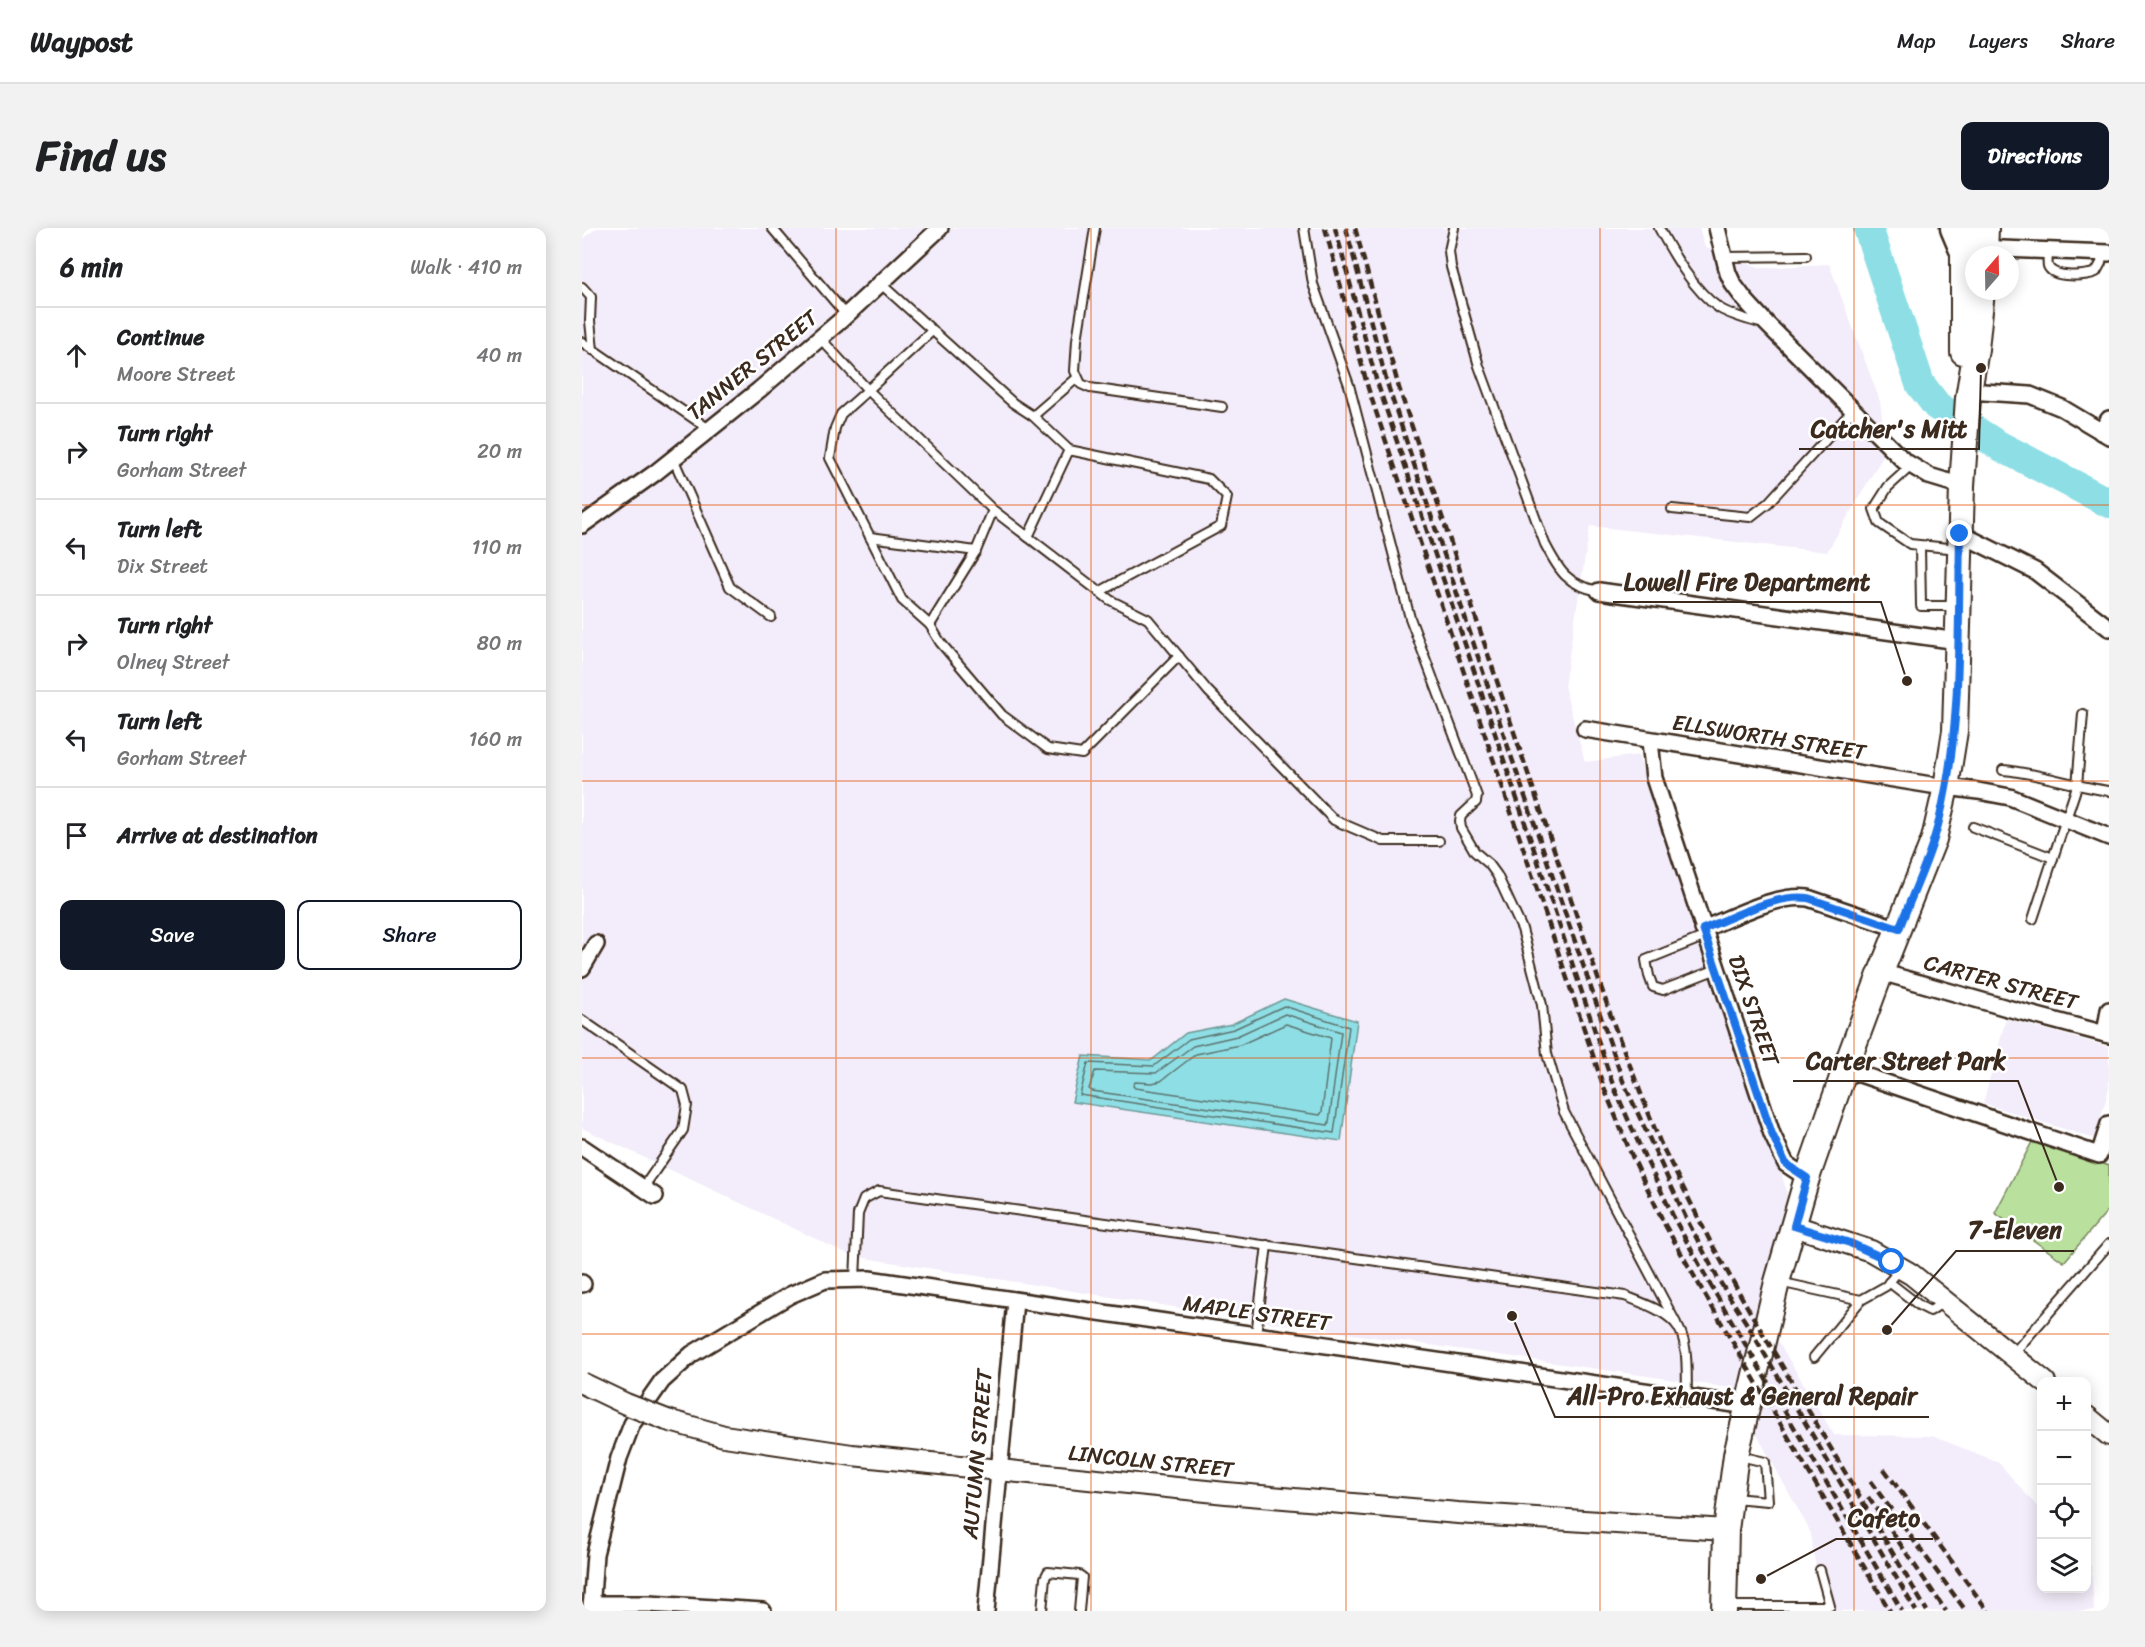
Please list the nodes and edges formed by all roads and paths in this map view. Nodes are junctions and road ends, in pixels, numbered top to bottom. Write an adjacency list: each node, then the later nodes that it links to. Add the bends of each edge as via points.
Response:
1 (772, 228): 16 (lane)
2 (940, 228): 13 (street, TANNER STREET)
3 (1095, 228): 22 (lane, via 1077,340)
4 (1304, 228): 85 (lane, via 1313,284 1349,386 1410,618 1477,796 1461,816 1461,828 1474,852 1497,875 1522,929 1542,1005 1547,1054 1564,1112)
5 (1454, 228): 42 (lane, via 1449,251 1451,267 1479,366 1545,544 1569,580)
6 (1659, 228): 17 (lane, via 1681,267 1719,308)
7 (1717, 228): 12 (street)
8 (1973, 239): 9 (street); 24 (main road, via 1962,345)
9 (2048, 251): 10 (street); 10 (lane, via 2048,266 2060,275 2096,272)
10 (2106, 253)
11 (1806, 256): 12 (lane)
12 (1724, 257): 17 (street, via 1733,284)
13 (880, 284): 16 (street, TANNER STREET); 18 (lane)
14 (582, 287): 21 (lane, via 591,297)
15 (1981, 300): 24 (main road)
16 (847, 316): 19 (street, TANNER STREET)
17 (1767, 324): 26 (street)
18 (933, 330): 23 (lane); 27 (lane, via 1013,403)
19 (820, 339): 23 (lane); 28 (street, TANNER STREET)
20 (582, 342): 21 (lane)
21 (593, 350): 28 (lane)
22 (1077, 378): 25 (lane, via 1090,388); 27 (lane)
23 (868, 390): 35 (lane); 37 (lane, via 842,414 830,458)
24 (1968, 394): 29 (street, via 2030,394); 33 (main road)
25 (1222, 407)
26 (1852, 411): 32 (street); 34 (lane, via 1768,503 1750,517)
27 (1033, 416): 30 (lane)
28 (709, 429): 31 (street, TANNER STREET)
29 (2106, 429)
30 (1069, 450): 38 (lane); 43 (lane, via 1209,479 1227,497 1221,526)
31 (673, 458): 36 (street, TANNER STREET); 45 (lane, via 730,587)
32 (1911, 466): 33 (street); 40 (lane, via 1888,487 1874,509 1879,523 1910,544)
33 (1962, 486): 39 (main road)
34 (1672, 509)
35 (993, 510): 38 (lane); 41 (lane)
36 (582, 525)
37 (870, 537): 41 (lane); 46 (lane, via 902,600)
38 (1028, 537): 43 (lane)
39 (1960, 541): 40 (lane); 44 (main road); 47 (street, via 2036,572)
40 (1920, 546): 44 (lane, via 1921,606)
41 (976, 551): 46 (lane)
42 (1599, 591): 48 (street)
43 (1099, 592): 49 (lane, via 1148,619)
44 (1959, 607): 48 (main road)
45 (771, 617)
46 (930, 625): 49 (lane, via 1002,715 1048,749 1082,754)
47 (2109, 628)
48 (1958, 641): 55 (main road, via 1954,731)
49 (1179, 656): 60 (lane, via 1220,704 1334,820 1383,842)
50 (2083, 714): 54 (lane)
51 (1585, 729): 52 (street, ELLSWORTH STREET)
52 (1650, 741): 55 (street, ELLSWORTH STREET); 64 (street, DIX STREET, via 1654,778)
53 (2003, 770): 54 (lane)
54 (2077, 786): 56 (lane); 57 (lane)
55 (1946, 788): 57 (street, ELLSWORTH STREET, via 2010,797); 63 (main road, via 1934,839)
56 (2109, 791)
57 (2066, 819): 59 (street, ELLSWORTH STREET); 61 (lane)
58 (1973, 827): 61 (lane)
59 (2109, 837)
60 (1439, 841)
61 (2053, 858): 62 (lane)
62 (2032, 919)
63 (1899, 929): 64 (street, via 1796,896); 68 (main road)
64 (1704, 932): 67 (street, DIX STREET); 67 (lane, via 1646,960 1649,976 1653,987 1663,990)
65 (596, 944): 66 (street)
66 (582, 968)
67 (1717, 969): 75 (street, DIX STREET, via 1772,1134 1786,1164)
68 (1881, 972): 71 (street, CARTER STREET); 72 (main road)
69 (2109, 1010): 71 (street)
70 (582, 1020): 76 (lane, via 683,1090 687,1105 683,1130)
71 (2107, 1034)
72 (1845, 1069): 73 (street, via 2100,1155); 75 (main road)
73 (2109, 1124)
74 (582, 1147): 76 (street)
75 (1807, 1178): 77 (main road)
76 (649, 1192)
77 (1794, 1226): 80 (street, via 1871,1251); 82 (main road)
78 (2109, 1244): 87 (lane)
79 (1267, 1245): 81 (lane, via 879,1191 864,1198 858,1214); 85 (lane, via 1625,1296); 86 (lane)
80 (1895, 1275): 84 (lane); 87 (street, via 1945,1301)
81 (855, 1279): 83 (street, MAPLE STREET); 100 (street, MAPLE STREET, via 825,1280 790,1295 692,1354 662,1380 638,1412 625,1438 595,1554)
82 (1777, 1282): 84 (lane); 92 (main road)
83 (1015, 1300): 86 (street, MAPLE STREET); 96 (street, AUTUMN STREET)
84 (1861, 1300): 88 (lane)
85 (1676, 1323): 91 (lane, via 1684,1341)
86 (1256, 1335): 91 (street, MAPLE STREET)
87 (2012, 1355): 89 (street)
88 (1814, 1357)
89 (2039, 1377)
90 (582, 1383): 96 (street, LINCOLN STREET, bridge, via 667,1420 724,1436 852,1455)
91 (1687, 1397): 92 (street, MAPLE STREET)
92 (1748, 1406): 95 (main road)
93 (2091, 1420): 94 (street)
94 (2109, 1435)
95 (1736, 1455): 97 (main road); 97 (lane, via 1765,1462 1768,1501)
96 (998, 1469): 98 (street, LINCOLN STREET, via 1458,1513); 104 (street, AUTUMN STREET)
97 (1731, 1498): 98 (main road)
98 (1726, 1530): 102 (main road)
99 (1820, 1570): 101 (lane)
100 (591, 1608): 103 (street, via 649,1604)
101 (1831, 1608): 102 (lane)
102 (1724, 1609)
103 (764, 1611)
104 (986, 1611)
105 (1042, 1611): 106 (lane, via 1048,1572 1082,1577)
106 (1079, 1611)

